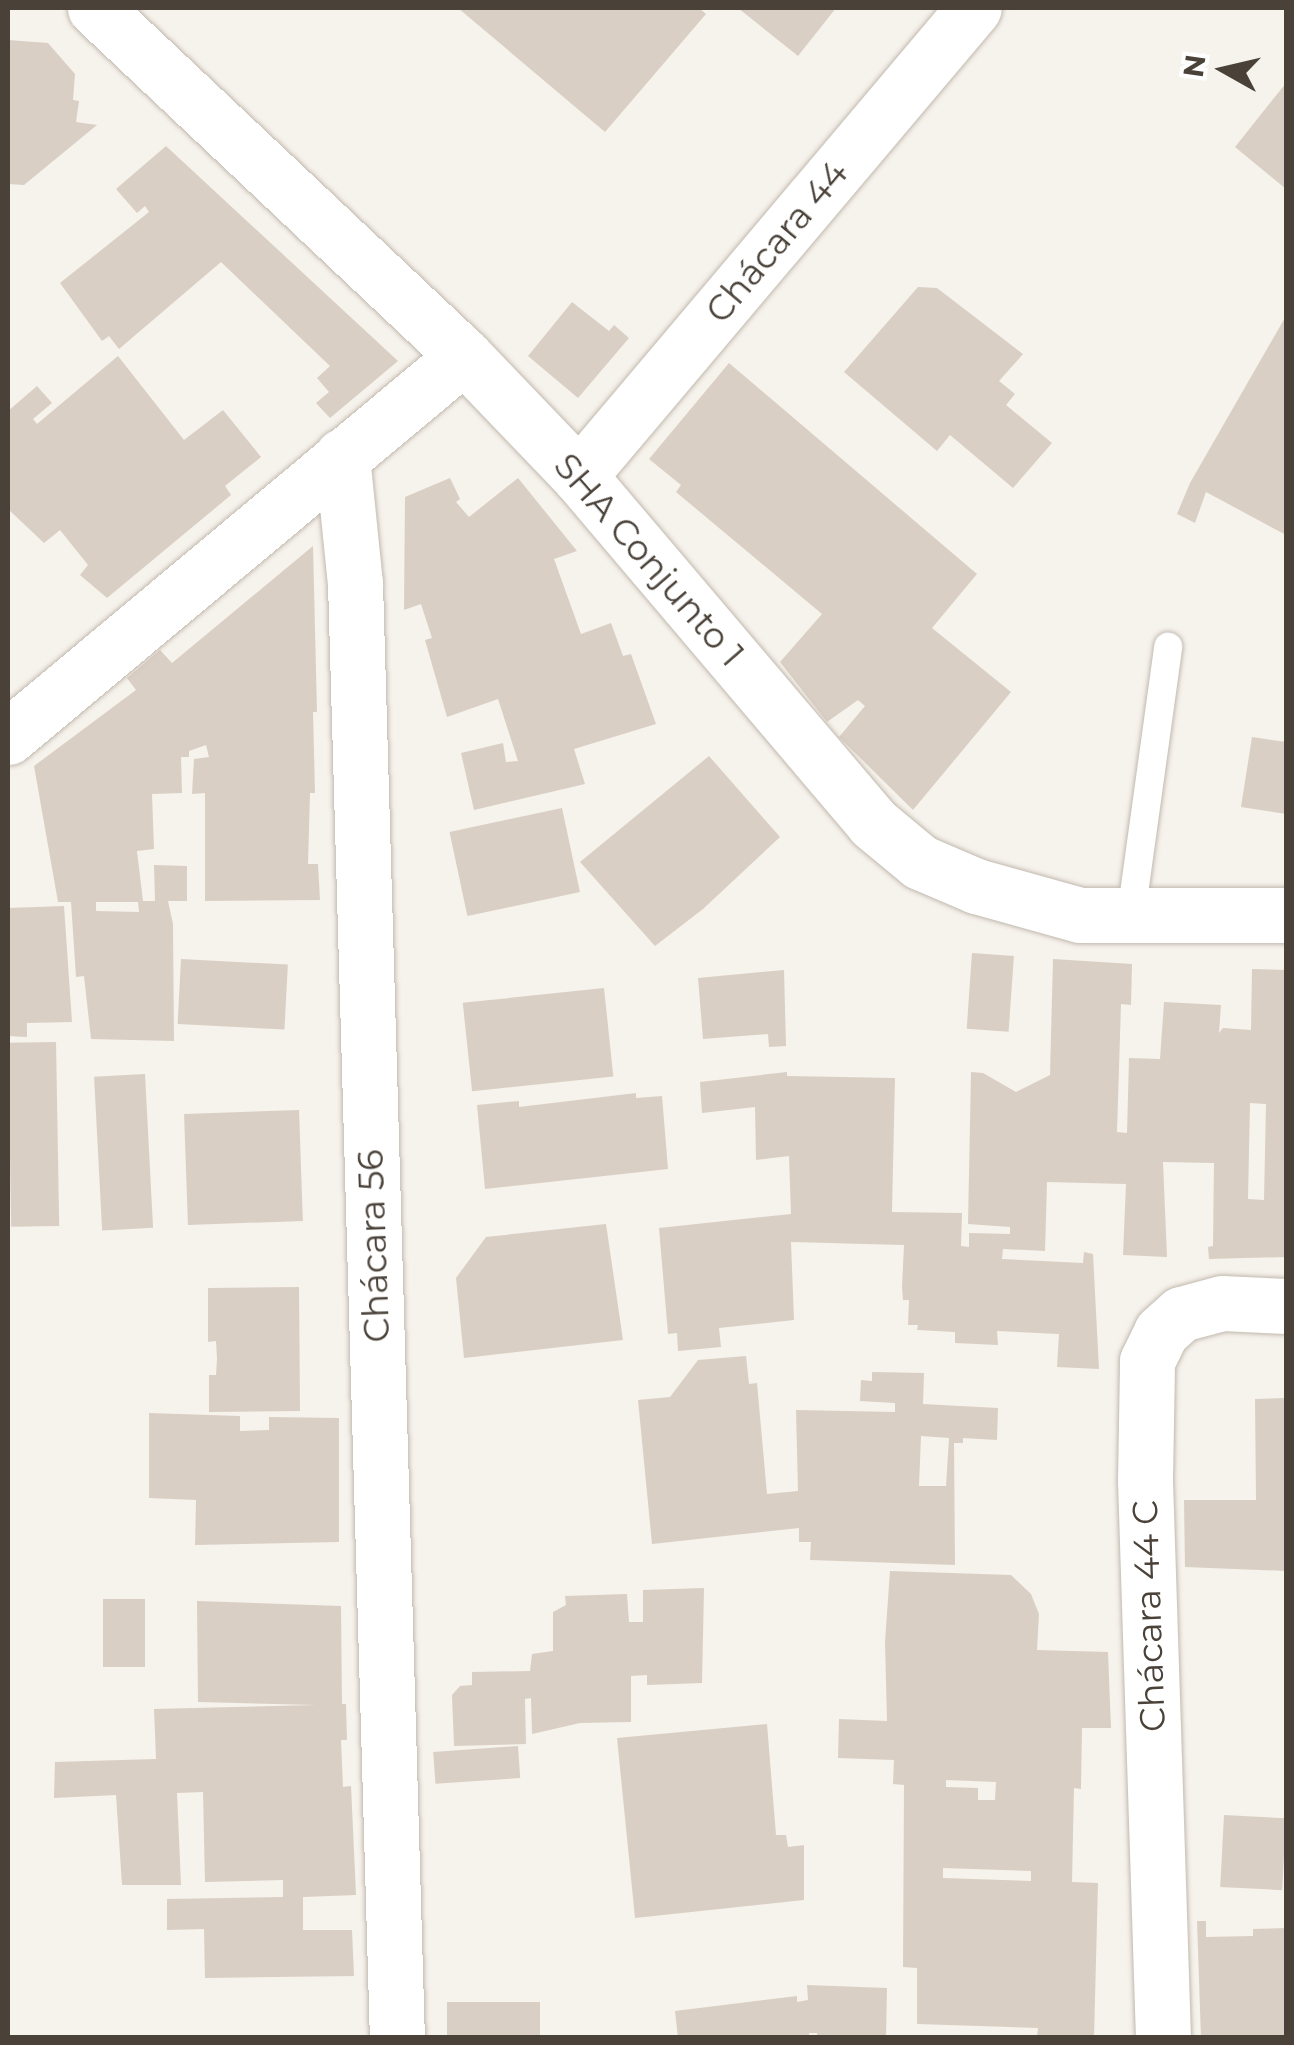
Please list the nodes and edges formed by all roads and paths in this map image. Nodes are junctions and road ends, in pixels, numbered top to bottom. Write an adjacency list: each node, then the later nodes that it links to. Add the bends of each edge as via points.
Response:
1 (95, 8): 3 (street, SHA Conjunto 1)
2 (974, 8): 5 (street, Chácara 44)
3 (464, 356): 4 (street); 5 (street, SHA Conjunto 1)
4 (342, 456): 7 (street); 11 (street, Chácara 56, via 355,584)
5 (579, 476): 9 (street, SHA Conjunto 1, via 873,824 920,862 976,886 1080,915)
6 (1168, 647): 9 (lane)
7 (13, 723)
8 (1286, 915): 9 (street, SHA Conjunto 1)
9 (1131, 916)
10 (1286, 1306): 12 (street, Chácara 44 C, via 1222,1303 1181,1314 1160,1332 1147,1360)
11 (397, 2038)
12 (1162, 2038)

